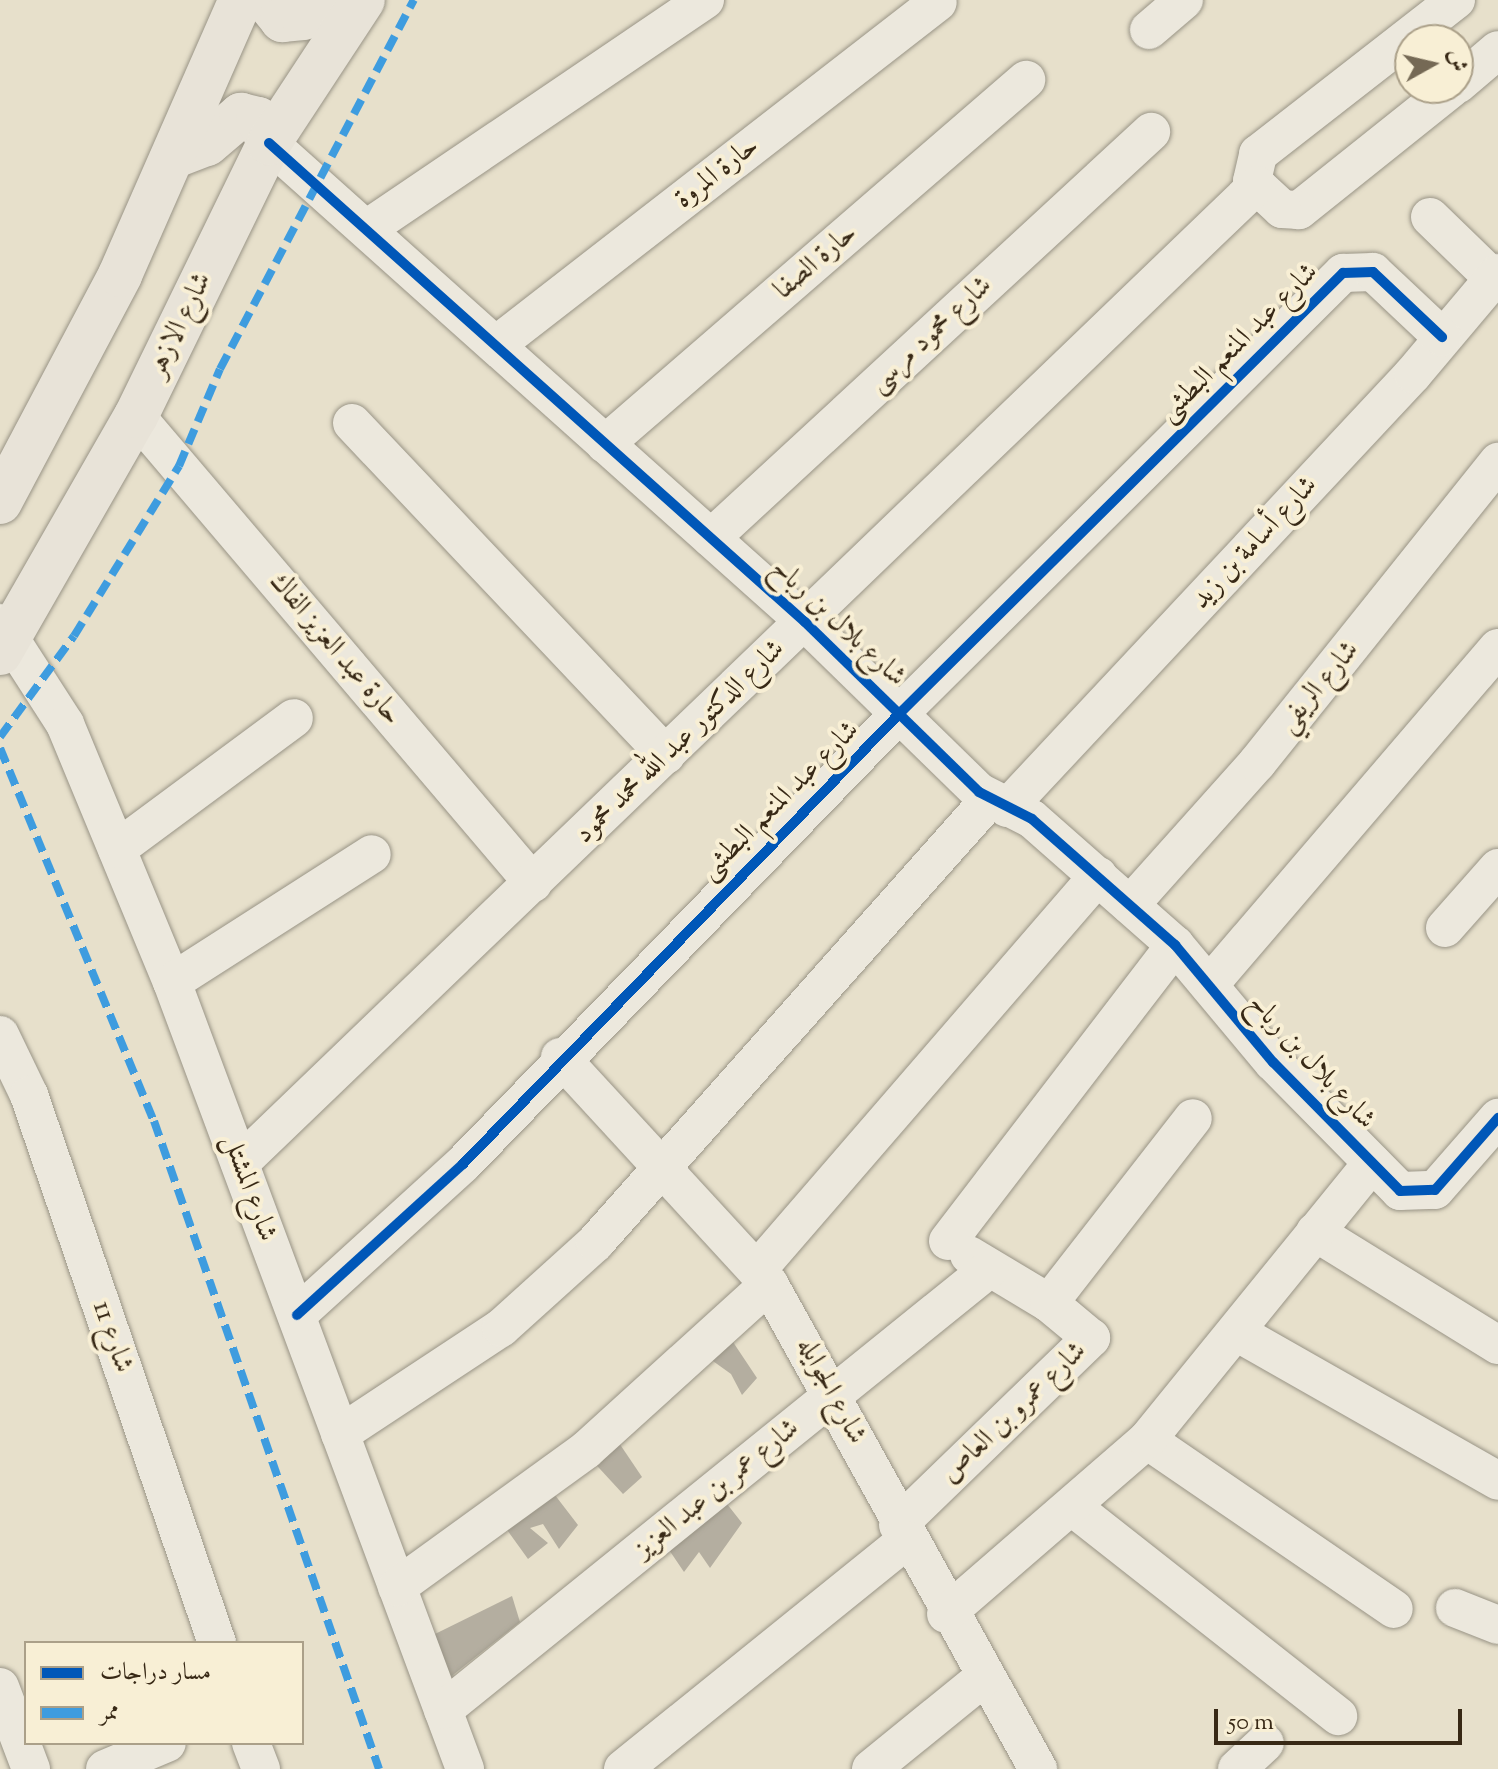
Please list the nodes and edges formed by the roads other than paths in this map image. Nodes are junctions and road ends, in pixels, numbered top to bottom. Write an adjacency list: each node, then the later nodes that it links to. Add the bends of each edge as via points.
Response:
1 (241, 0): 16 (main road)
2 (266, 0): 3 (main road, via 282,20 303,18)
3 (334, 0)
4 (363, 0): 15 (main road, شارع الازهر)
5 (705, 0): 19 (street)
6 (1184, 0): 9 (street)
7 (1456, 0): 17 (street, via 1258,154 1251,173)
8 (938, 2): 22 (street, حارة المروة)
9 (1149, 30)
10 (1498, 50): 11 (street)
11 (1474, 70)
12 (1026, 80): 25 (street, حارة الصفا)
13 (1432, 104): 17 (street, via 1299,210 1282,209)
14 (1151, 132): 28 (street, شارع محمود مرسى)
15 (269, 143): 16 (main road, via 265,126 241,115 207,144); 19 (street, شارع بلال بن رباح); 23 (main road, شارع الازهر)
16 (175, 156): 27 (main road)
17 (1257, 185): 29 (street, شارع الدكتور عبد الله محمد محمود)
18 (1430, 217): 20 (street)
19 (368, 228): 22 (street, شارع بلال بن رباح)
20 (1495, 276): 21 (street, شارع أسامة بن زيد)
21 (1442, 337): 32 (street, شارع عبد المنعم البطشى, via 1373,272 1343,273); 35 (street, شارع أسامة بن زيد)
22 (496, 345): 25 (street, شارع بلال بن رباح)
23 (136, 416): 30 (main road, شارع الازهر); 40 (street, حارة عبد العزيز الفاك)
24 (352, 423): 34 (street)
25 (605, 444): 28 (street, شارع بلال بن رباح)
26 (1498, 462): 41 (street, شارع الريفي, via 1257,763)
27 (0, 502)
28 (711, 538): 29 (street, شارع بلال بن رباح)
29 (805, 622): 32 (street, شارع بلال بن رباح); 34 (street, شارع الدكتور عبد الله محمد محمود)
30 (4, 638): 36 (street, شارع المشتل, via 65,724)
31 (1498, 648): 45 (street)
32 (899, 714): 35 (street, شارع بلال بن رباح); 47 (street, شارع عبد المنعم البطشى)
33 (294, 718): 36 (street)
34 (666, 755): 40 (street, شارع الدكتور عبد الله محمد محمود)
35 (998, 804): 39 (street, شارع بلال بن رباح, via 1032,819); 52 (street, شارع أسامة بن زيد)
36 (117, 849): 44 (street, شارع المشتل)
37 (372, 854): 44 (street)
38 (1498, 868): 42 (street)
39 (1098, 876): 41 (street, شارع بلال بن رباح); 55 (street)
40 (533, 883): 50 (street, شارع الدكتور عبد الله محمد محمود)
41 (1130, 905): 43 (street, شارع بلال بن رباح)
42 (1445, 928)
43 (1175, 945): 45 (street, شارع بلال بن رباح); 54 (street, via 937,1234)
44 (172, 982): 50 (street, شارع المشتل)
45 (1209, 985): 51 (street, شارع بلال بن رباح)
46 (4, 1054): 71 (street, شارع 11)
47 (560, 1057): 52 (street, شارع الجوايله); 57 (street, شارع عبد المنعم البطشى, via 452,1175)
48 (1193, 1118): 56 (street, شارع عمرو بن العاص)
49 (1498, 1118): 51 (street, شارع بلال بن رباح, via 1435,1190 1407,1194)
50 (240, 1163): 57 (street, شارع المشتل)
51 (1372, 1163): 53 (street, شارع بلال بن رباح)
52 (667, 1166): 55 (street, شارع الجوايله); 61 (street, شارع أسامة بن زيد, via 501,1328)
53 (1315, 1232): 58 (street, شارع بلال بن رباح); 59 (street)
54 (990, 1268): 56 (street); 60 (street, شارع عمر بن عبد العزيز)
55 (763, 1276): 60 (street, شارع الجوايله); 66 (street, via 586,1450)
56 (1049, 1303): 65 (street, شارع عمرو بن العاص, via 1091,1338)
57 (297, 1315): 61 (street, شارع المشتل)
58 (1238, 1333): 62 (street, شارع بلال بن رباح); 63 (street)
59 (1498, 1345)
60 (835, 1394): 65 (street, شارع الجوايله); 74 (street, شارع عمر بن عبد العزيز)
61 (340, 1434): 66 (street, شارع المشتل)
62 (1147, 1440): 64 (street, شارع بلال بن رباح); 68 (street)
63 (1498, 1481)
64 (1075, 1509): 69 (street, شارع بلال بن رباح); 75 (street)
65 (902, 1533): 69 (street, شارع الجوايله); 83 (street)
66 (397, 1587): 74 (street, شارع المشتل)
67 (1455, 1608): 70 (street)
68 (1394, 1609)
69 (946, 1614): 72 (street, شارع الجوايله)
70 (1498, 1625)
71 (216, 1641)
72 (983, 1678): 84 (street); 85 (street, شارع الجوايله)
73 (0, 1687): 79 (street)
74 (443, 1710): 82 (street, شارع المشتل)
75 (1338, 1716)
76 (1265, 1743): 86 (street)
77 (162, 1745): 80 (street)
78 (252, 1745): 81 (street)
79 (31, 1769)
80 (105, 1769)
81 (261, 1769)
82 (465, 1769)
83 (623, 1769)
84 (871, 1769)
85 (1038, 1769)
86 (1237, 1769)

